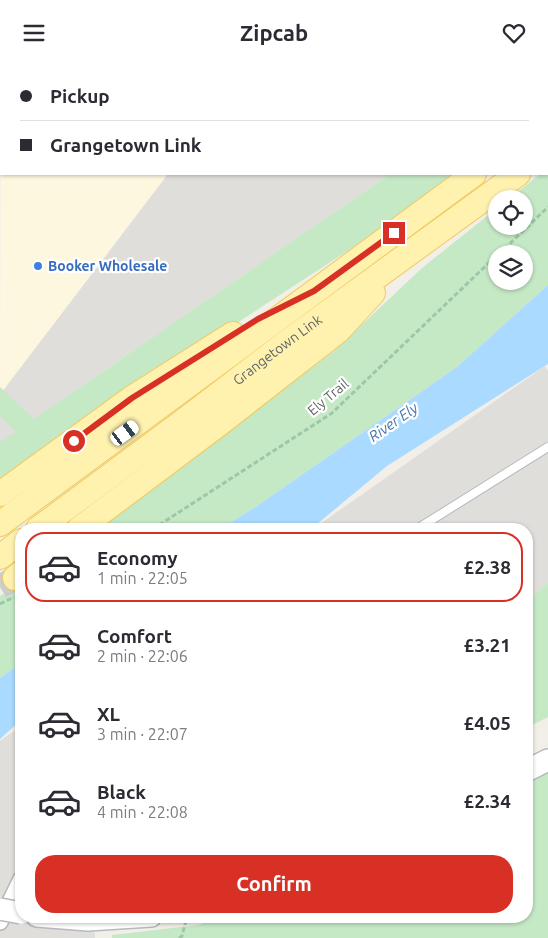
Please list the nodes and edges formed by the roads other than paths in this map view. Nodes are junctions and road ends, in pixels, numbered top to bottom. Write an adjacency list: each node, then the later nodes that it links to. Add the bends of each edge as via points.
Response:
1 (473, 175): 4 (main road, Grangetown Link)
2 (517, 175): 3 (main road, Grangetown Link)
3 (410, 253): 7 (main road, Grangetown Link); 8 (main road, via 338,331)
4 (314, 291): 6 (main road, via 258,319 132,398); 10 (main road, Grangetown Link)
5 (548, 447): 9 (lane)
6 (0, 494)
7 (46, 523)
8 (87, 523)
9 (428, 523)
10 (0, 524)
11 (548, 760): 12 (main road)
12 (533, 768)
13 (15, 891): 16 (street)
14 (0, 909): 15 (main road, bridge)
15 (15, 912)
16 (0, 922)

